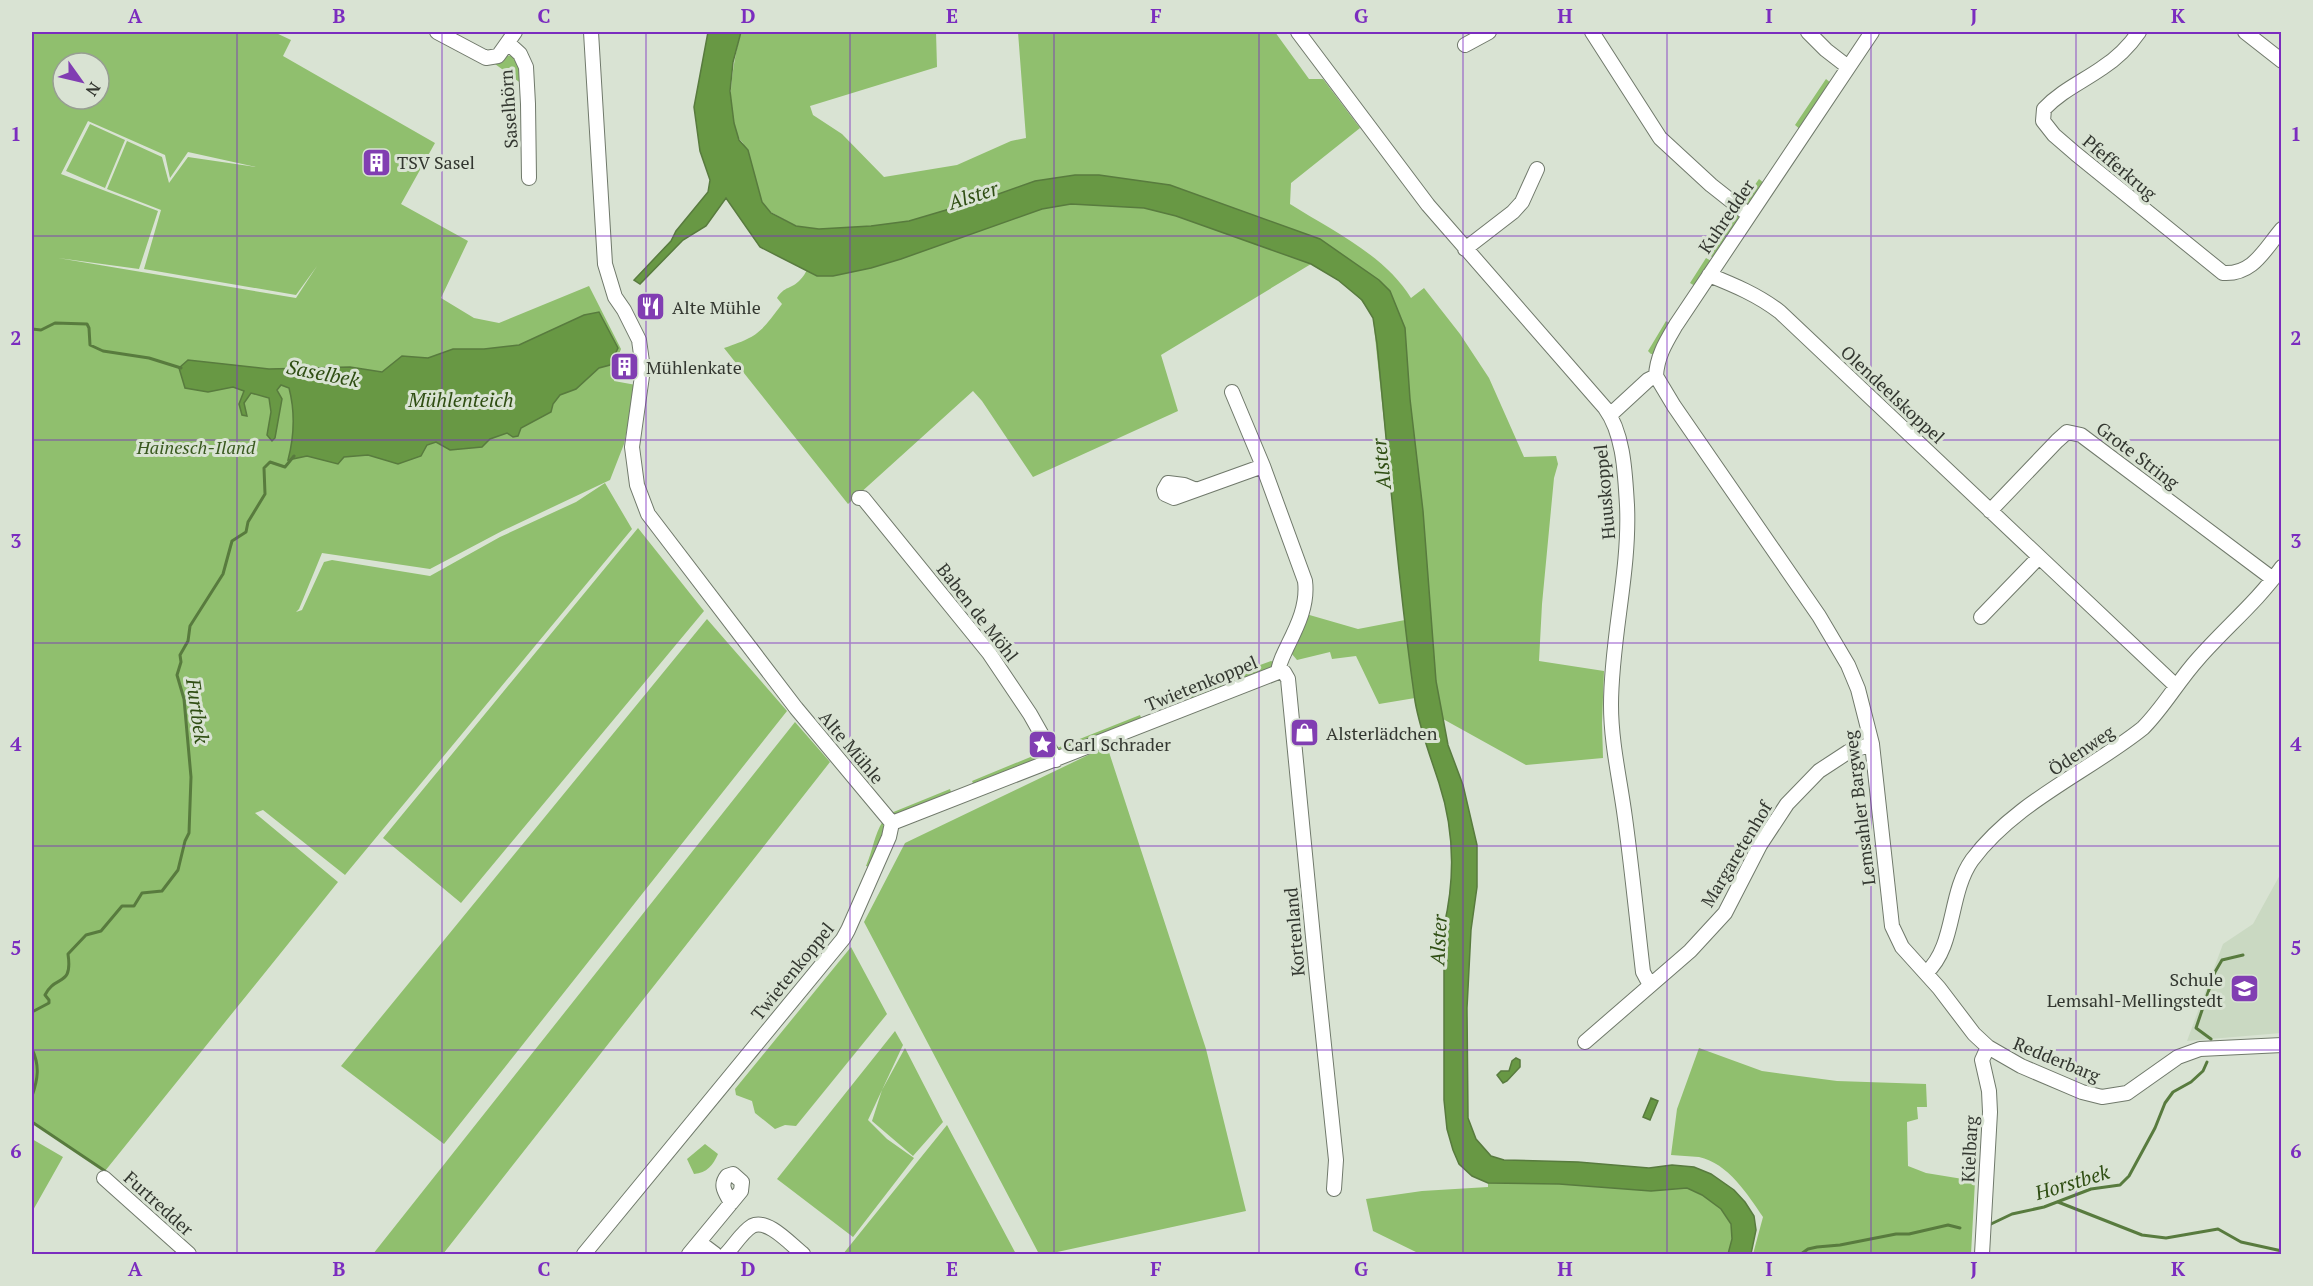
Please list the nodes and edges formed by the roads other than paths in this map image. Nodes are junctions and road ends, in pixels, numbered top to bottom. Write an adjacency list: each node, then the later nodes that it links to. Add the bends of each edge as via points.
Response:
1 (437, 32): 10 (street, Saselhörn, via 486,58 498,56)
2 (591, 32): 34 (street, Alte Mühle, via 605,264 615,297 638,336 643,369 632,447 641,500 680,558 796,708)
3 (1298, 32): 18 (street, Huuskoppel, via 1411,183)
4 (1489, 32): 11 (street)
5 (1592, 32): 16 (street, via 1660,138)
6 (1808, 32): 13 (street)
7 (1872, 32): 13 (street, Kuhredder)
8 (2139, 32): 17 (street, Pfefferkrug, via 2104,67 2059,94 2044,109 2043,121 2069,148 2223,273 2236,274 2249,268)
9 (2245, 32): 12 (street)
10 (512, 38): 15 (street, Saselhörn, via 526,66)
11 (1465, 45)
12 (2282, 61)
13 (1848, 67): 16 (street, Kuhredder)
14 (1537, 169): 18 (street, via 1522,202)
15 (529, 178)
16 (1749, 215): 19 (street, Kuhredder)
17 (2282, 229)
18 (1466, 249): 22 (street, Huuskoppel)
19 (1708, 275): 20 (street, Kuhredder, via 1660,353); 26 (street, Olendeelskoppel, via 1766,300)
20 (1656, 376): 22 (street); 32 (street, Lemsahler Bargweg, via 1819,616 1858,689)
21 (1232, 392): 23 (street)
22 (1610, 415): 36 (street, Huuskoppel, via 1620,445 1627,522 1612,728 1643,972)
23 (1263, 466): 24 (street); 30 (street, via 1307,593 1280,661)
24 (1196, 490)
25 (859, 498): 33 (street, Baben de Möhl, via 871,507 989,653)
26 (1990, 511): 27 (street, Olendeelskoppel); 28 (street, Grote String, via 2067,432 2081,435)
27 (2040, 557): 29 (street); 31 (street, Olendeelskoppel)
28 (2277, 573): 31 (street, Ödenweg)
29 (1981, 616)
30 (1281, 672): 33 (street, Twietenkoppel); 41 (street, Kortenland, via 1288,679 1336,1160)
31 (2176, 686): 35 (street, Ödenweg, via 2143,728 2030,806 1986,843 1964,873 1941,956)
32 (1872, 744): 35 (street, Lemsahler Bargweg, via 1892,926 1902,947); 36 (street, Margaretenhof, via 1848,752 1819,771 1787,804 1760,845 1725,913 1690,951)
33 (1056, 760): 34 (street, Twietenkoppel)
34 (892, 823): 45 (street, Twietenkoppel, via 843,939)
35 (1926, 973): 39 (street, Lemsahler Bargweg)
36 (1650, 985): 37 (street, Margaretenhof)
37 (1585, 1042)
38 (2282, 1046): 39 (street, Redderbarg, via 2193,1051 2127,1093 2102,1097 2042,1076)
39 (1988, 1047): 50 (street, Kielbarg, via 1982,1060 1990,1112)
40 (104, 1178): 44 (street, Furtredder)
41 (1334, 1189)
42 (731, 1203): 43 (street)
43 (699, 1242): 46 (street); 47 (street)
44 (189, 1254)
45 (584, 1254)
46 (689, 1254)
47 (715, 1254)
48 (726, 1254): 49 (street, via 750,1227 767,1224)
49 (803, 1254)
50 (1982, 1254)

